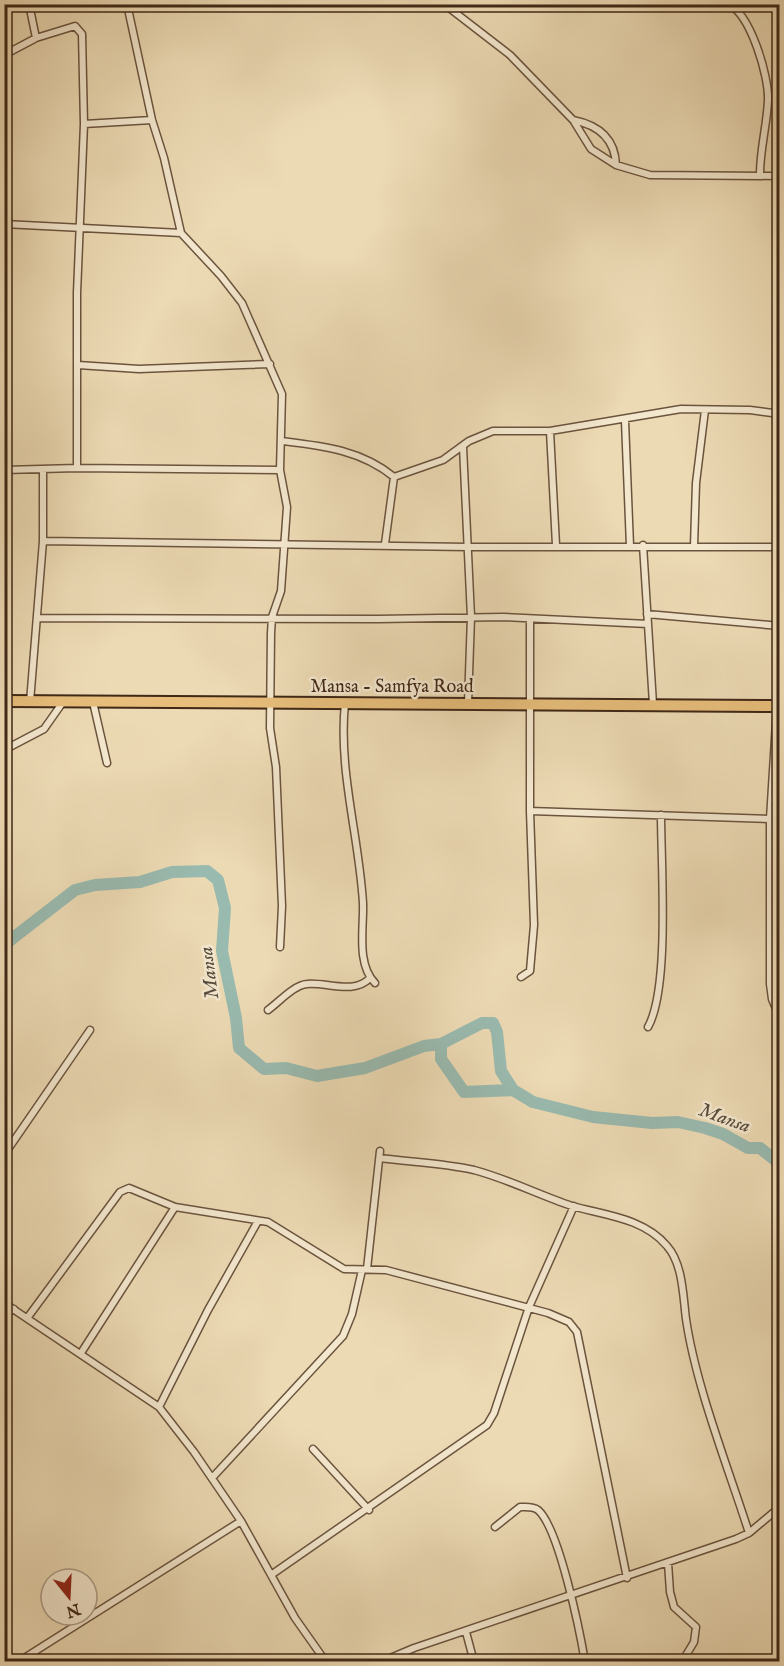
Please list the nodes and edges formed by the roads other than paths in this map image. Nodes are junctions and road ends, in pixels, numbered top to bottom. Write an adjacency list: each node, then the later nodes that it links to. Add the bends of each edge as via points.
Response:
1 (28, 4): 5 (street)
2 (126, 4): 8 (street)
3 (444, 4): 7 (street, via 510,55)
4 (728, 4): 11 (street, via 742,15 768,87)
5 (36, 38): 6 (street); 9 (street, via 75,26 82,34)
6 (4, 55)
7 (572, 119): 10 (street, via 591,149); 10 (street, via 604,134 615,152)
8 (152, 120): 9 (street); 15 (street)
9 (84, 124): 14 (street)
10 (616, 165): 11 (street, via 650,175)
11 (760, 174): 12 (street)
12 (780, 176)
13 (4, 225): 14 (street)
14 (80, 226): 15 (street, via 122,232); 17 (street)
15 (181, 233): 16 (street, via 236,294)
16 (270, 364): 17 (street, via 150,369); 22 (street, via 282,394)
17 (78, 365): 24 (street)
18 (705, 410): 19 (street); 20 (street, via 657,412); 35 (street, via 696,483)
19 (780, 414)
20 (625, 421): 21 (street); 34 (street)
21 (550, 431): 23 (street, via 493,431); 32 (street)
22 (282, 441): 27 (street); 28 (street, via 353,453)
23 (463, 447): 28 (street, via 443,460); 36 (street)
24 (77, 468): 26 (street); 27 (street)
25 (4, 470): 26 (street)
26 (43, 470): 29 (street)
27 (280, 470): 30 (street, via 287,507)
28 (394, 477): 31 (street)
29 (43, 541): 30 (street); 41 (street)
30 (283, 543): 31 (street); 39 (street, via 281,591)
31 (385, 544): 36 (street)
32 (556, 545): 34 (street); 36 (street)
33 (643, 545): 34 (street); 35 (street); 38 (street)
34 (630, 546)
35 (694, 546): 37 (street)
36 (468, 547): 40 (street)
37 (780, 547)
38 (647, 614): 43 (street); 44 (street)
39 (272, 617): 40 (street); 41 (street); 49 (street)
40 (471, 617): 42 (street); 51 (street)
41 (36, 618): 46 (street)
42 (530, 619): 43 (street); 52 (street)
43 (648, 624): 53 (street)
44 (780, 626)
45 (4, 702): 46 (main road, Mansa - Samfya Road)
46 (30, 702): 47 (main road, Mansa - Samfya Road)
47 (63, 702): 48 (main road, Mansa - Samfya Road); 55 (street, via 44,729)
48 (93, 702): 49 (main road, Mansa - Samfya Road); 56 (street)
49 (272, 702): 50 (main road, Mansa - Samfya Road); 60 (street, via 270,728 276,767 282,906)
50 (345, 702): 51 (main road, Mansa - Samfya Road); 62 (street, via 344,758 358,842 363,943 372,980 346,986 306,984)
51 (468, 703): 52 (main road, Mansa - Samfya Road)
52 (530, 703): 53 (main road, Mansa - Samfya Road); 57 (street)
53 (653, 704): 54 (main road, Mansa - Samfya Road)
54 (778, 706): 59 (street)
55 (4, 750)
56 (107, 763)
57 (530, 811): 58 (street); 61 (street, via 533,951 530,971)
58 (661, 815): 59 (street); 64 (street, via 662,929 656,1007)
59 (770, 819): 63 (street, via 770,984)
60 (280, 947)
61 (521, 977)
62 (268, 1010)
63 (780, 1018)
64 (648, 1027)
65 (90, 1030): 66 (street)
66 (4, 1155)
67 (574, 1206): 70 (street, via 474,1170 380,1155); 72 (street); 84 (street, via 618,1216 656,1236 675,1258 700,1379)
68 (175, 1207): 69 (street); 75 (street, via 129,1188 120,1192); 76 (street)
69 (258, 1221): 70 (street, via 277,1225 337,1266); 77 (street)
70 (364, 1270): 72 (street, via 386,1270); 79 (street, via 343,1336)
71 (4, 1303): 73 (street)
72 (529, 1307): 81 (street, via 487,1425); 87 (street, via 569,1322 577,1332)
73 (14, 1309): 74 (street); 75 (street)
74 (4, 1315)
75 (28, 1317): 76 (street)
76 (81, 1353): 77 (street)
77 (159, 1407): 79 (street)
78 (313, 1449): 81 (street)
79 (212, 1478): 82 (street)
80 (780, 1507): 84 (street)
81 (369, 1510): 86 (street)
82 (241, 1521): 86 (street); 90 (street)
83 (495, 1527): 88 (street, via 520,1507 539,1511)
84 (749, 1533): 85 (street)
85 (668, 1563): 87 (street); 95 (street, via 674,1607 696,1628 694,1642)
86 (271, 1575): 91 (street)
87 (627, 1578): 88 (street)
88 (572, 1596): 89 (street); 94 (street)
89 (466, 1632): 92 (street); 93 (street)
90 (18, 1662)
91 (326, 1662)
92 (381, 1662)
93 (474, 1662)
94 (585, 1662)
95 (682, 1662)

